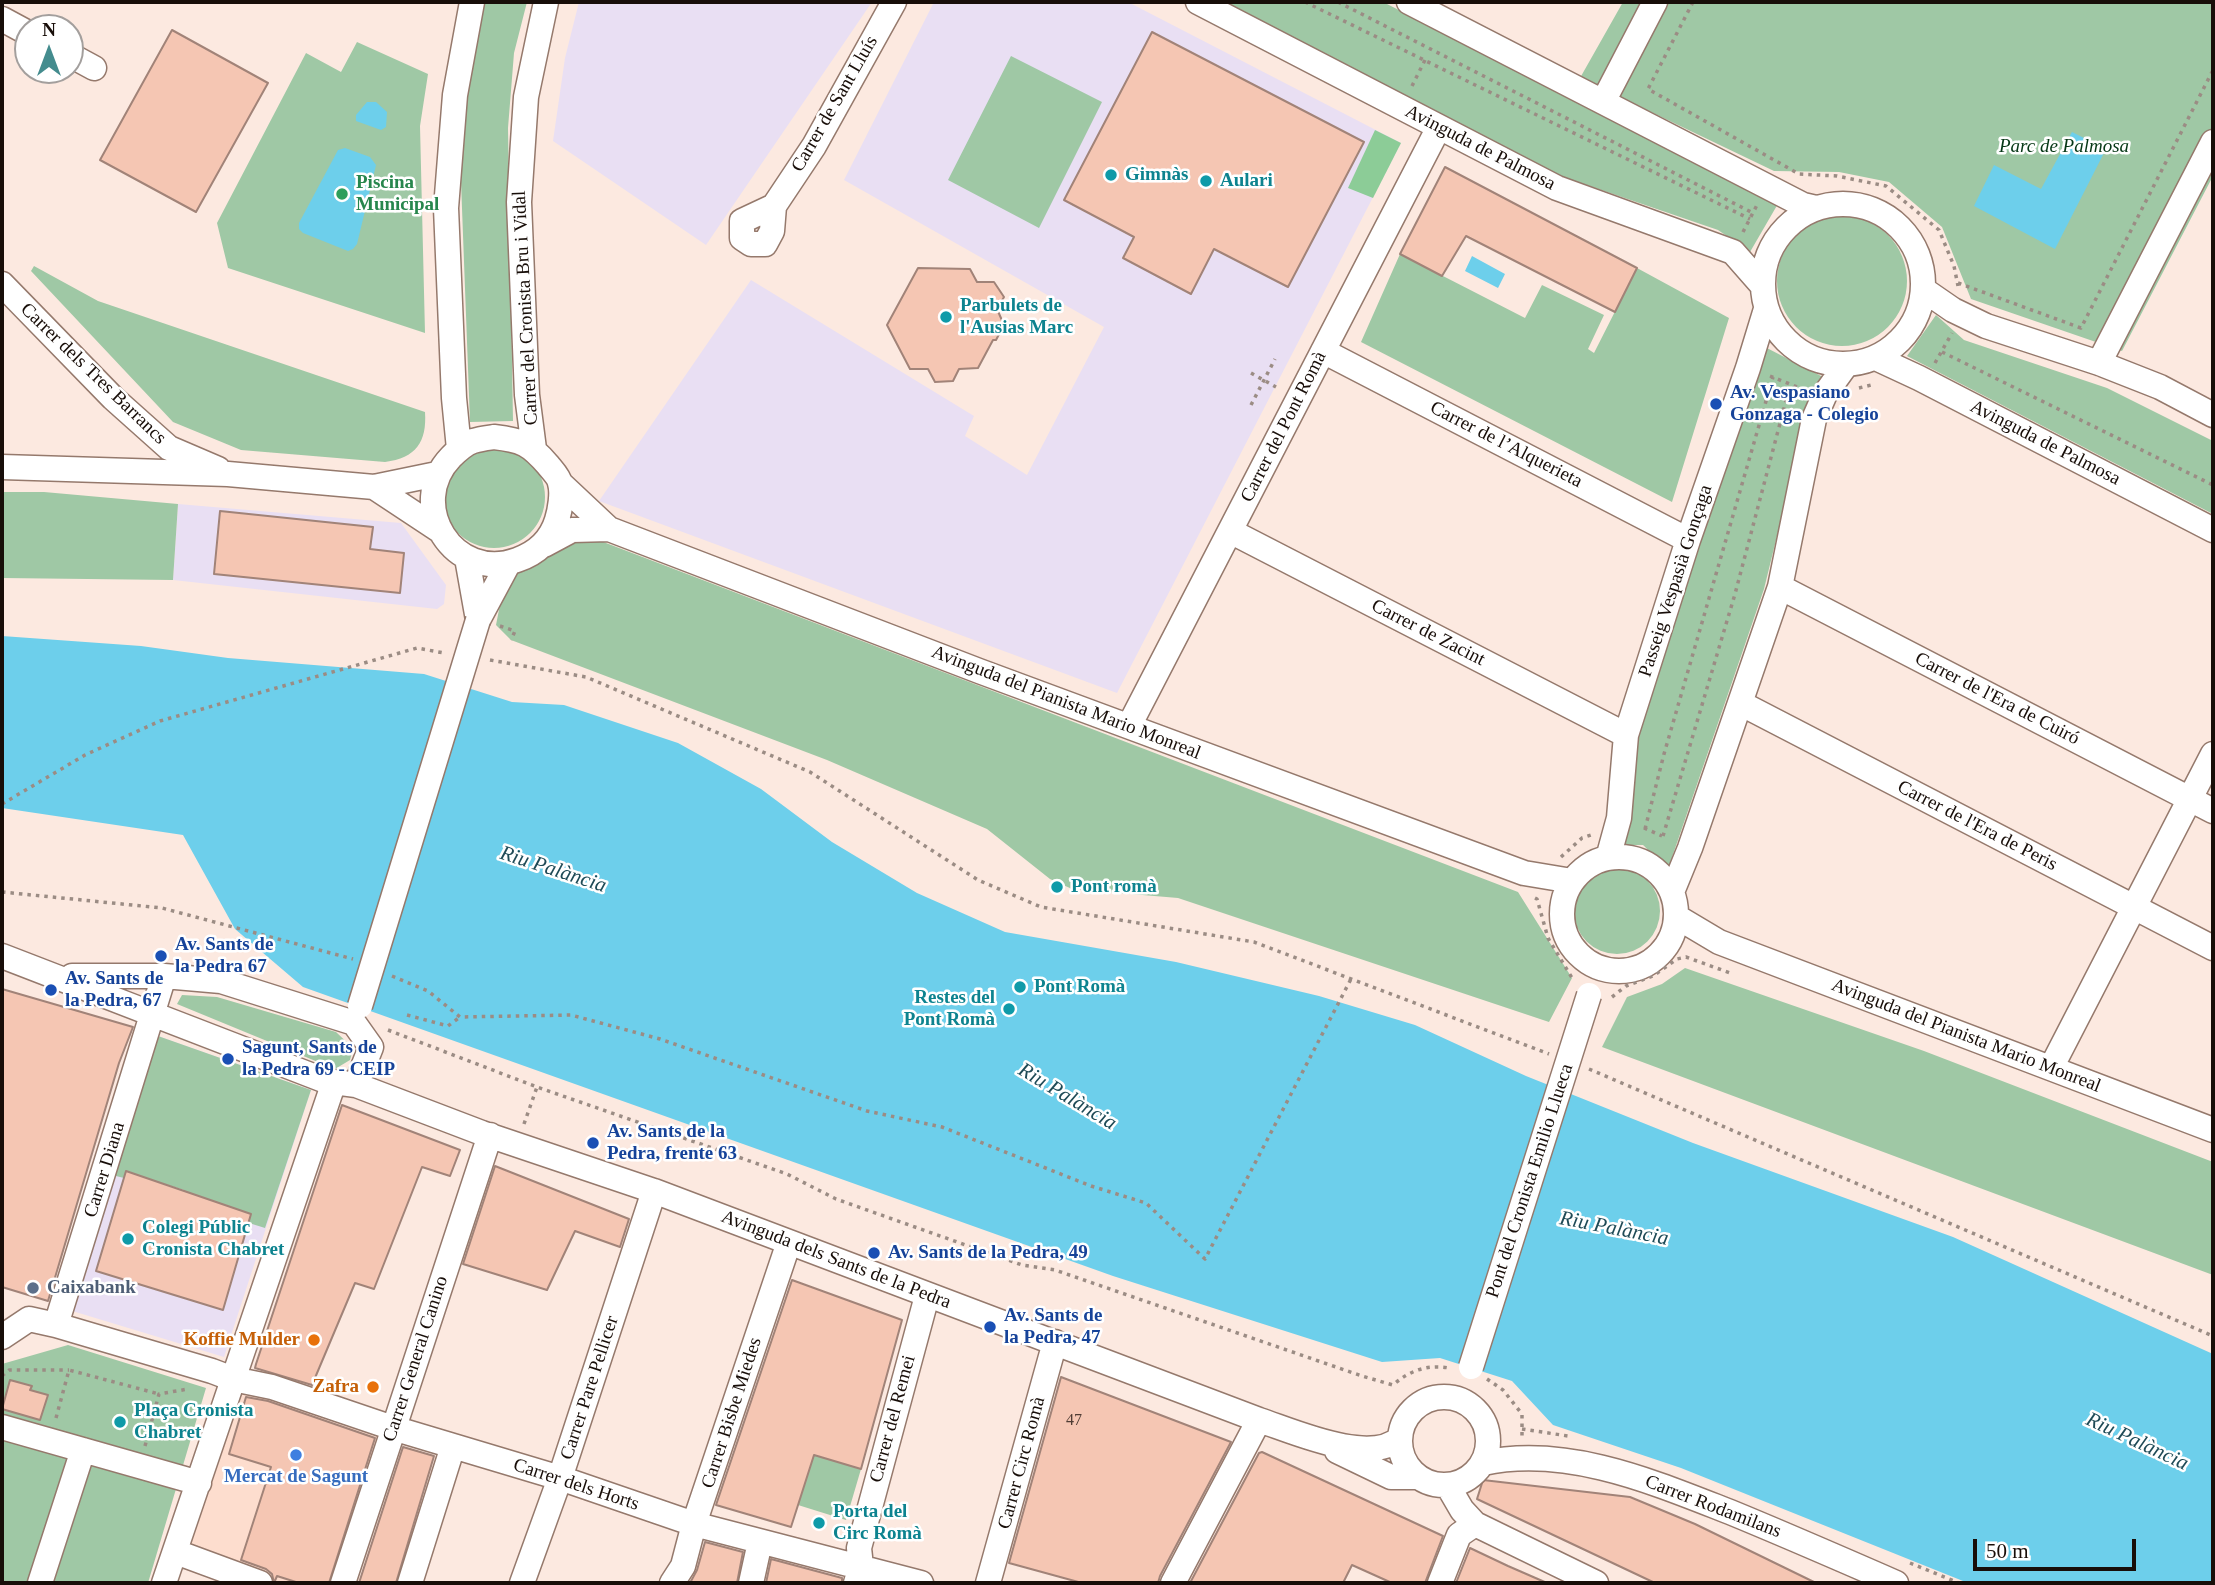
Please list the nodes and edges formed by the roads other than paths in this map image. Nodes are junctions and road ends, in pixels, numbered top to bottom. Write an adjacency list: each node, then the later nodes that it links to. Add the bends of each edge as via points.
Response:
1 (472, 2): 22 (street, via 455,94 446,208)
2 (545, 2): 23 (street, Carrer del Cronista Bru i Vidal, via 526,97 519,202 527,395)
3 (894, 2): 12 (street, Carrer de Sant Lluís, via 814,146)
4 (1198, 2): 10 (street, Avinguda de Palmosa)
5 (1409, 2): 9 (street)
6 (1655, 2): 9 (street)
7 (84, 63): 8 (street)
8 (94, 68)
9 (1603, 102): 13 (street)
10 (1439, 127): 16 (street, Avinguda de Palmosa, via 1557,188 1732,253); 17 (street, Carrer del Pont Romà)
11 (2213, 142): 19 (street)
12 (774, 206)
13 (1816, 208): 15 (street, via 1842,204 1869,208 1892,220 1910,240 1921,264); 16 (street, via 1794,220 1776,238 1765,260)
14 (2, 284): 25 (street, Carrer dels Tres Barrancs, via 113,398 169,448)
15 (1924, 290): 18 (street, via 1909,331); 19 (street, via 1986,326)
16 (1764, 297): 20 (street, via 1778,332 1796,351 1820,362); 33 (street, Passeig Vespasià Gonçaga, via 1746,376)
17 (1323, 351): 32 (street, Carrer del Pont Romà); 33 (street, Carrer de l’Alquerieta)
18 (1875, 358): 20 (street); 31 (street, Avinguda de Palmosa)
19 (2099, 363): 21 (street)
20 (1846, 365): 37 (street, via 1814,419)
21 (2213, 415)
22 (459, 449): 23 (street, via 494,437 514,439); 26 (street)
23 (534, 449): 27 (street)
24 (2, 467): 25 (street)
25 (228, 474): 28 (street)
26 (437, 474): 28 (street); 30 (street, via 432,495)
27 (561, 483): 29 (street, Avinguda del Pianista Mario Monreal, via 591,499); 34 (street, via 560,510)
28 (374, 486): 30 (street)
29 (609, 529): 34 (street, Avinguda del Pianista Mario Monreal, via 572,530); 40 (street, Avinguda del Pianista Mario Monreal)
30 (439, 530): 35 (street)
31 (2213, 530)
32 (1230, 531): 40 (street, Carrer del Pont Romà); 41 (street, Carrer de Zacint)
33 (1688, 540): 41 (street, Passeig Vespasià Gonçaga)
34 (541, 547): 36 (street)
35 (467, 558): 36 (street, via 488,565); 38 (street)
36 (508, 564): 38 (street)
37 (1780, 587): 39 (street); 43 (street, Carrer de l'Era de Cuiró)
38 (478, 620): 62 (street, bridge)
39 (1740, 703): 48 (street); 49 (street, Carrer de l'Era de Peris)
40 (1129, 726): 46 (street, Avinguda del Pianista Mario Monreal)
41 (1626, 735): 45 (street, Passeig Vespasià Gonçaga, via 1619,818)
42 (2213, 754): 43 (street)
43 (2190, 799): 44 (street, Carrer de l'Era de Cuiró); 49 (street)
44 (2213, 811)
45 (1608, 858): 47 (street, via 1590,865); 48 (street, via 1644,863 1661,875)
46 (1524, 873): 47 (street, Avinguda del Pianista Mario Monreal); 50 (street, Avinguda del Pianista Mario Monreal)
47 (1572, 881): 50 (street)
48 (1672, 892): 51 (street)
49 (2134, 907): 53 (street, Carrer de l'Era de Peris); 63 (street)
50 (1562, 910): 56 (street, via 1566,935)
51 (1676, 917): 52 (street, Avinguda del Pianista Mario Monreal); 54 (street)
52 (1720, 942): 54 (street, Avinguda del Pianista Mario Monreal); 63 (street, Avinguda del Pianista Mario Monreal)
53 (2213, 948)
54 (1663, 951): 57 (street, via 1639,968)
55 (2, 956): 58 (street, Avinguda dels Sants de la Pedra)
56 (1581, 957): 57 (street, via 1599,968); 60 (street, Pont del Cronista Emilio Llueca)
57 (1619, 971): 60 (street)
58 (55, 976): 59 (street, Avinguda dels Sants de la Pedra); 61 (street, Avinguda dels Sants de la Pedra)
59 (164, 976): 61 (street); 62 (street, Avinguda dels Sants de la Pedra, via 220,981)
60 (1599, 998): 73 (street, Pont del Cronista Emilio Llueca, bridge)
61 (154, 1014): 64 (street, Avinguda dels Sants de la Pedra); 70 (street, Carrer Diana)
62 (357, 1014): 64 (street, via 371,1047)
63 (2051, 1068): 65 (street, Avinguda del Pianista Mario Monreal)
64 (345, 1084): 66 (street, Avinguda dels Sants de la Pedra); 74 (street)
65 (2213, 1130)
66 (490, 1135): 67 (street, Avinguda dels Sants de la Pedra); 79 (street, Carrer General Canino)
67 (654, 1191): 68 (street, Avinguda dels Sants de la Pedra); 86 (street, Carrer Pare Pellicer)
68 (789, 1242): 69 (street, Avinguda dels Sants de la Pedra); 89 (street, Carrer Bisbe Miedes)
69 (927, 1296): 72 (street, Avinguda dels Sants de la Pedra); 93 (street, Carrer del Remei, via 859,1548)
70 (56, 1325): 71 (street, via 29,1319); 74 (street, via 212,1371)
71 (3, 1334)
72 (1055, 1342): 77 (street, Avinguda dels Sants de la Pedra); 103 (street, Carrer Circ Romà)
73 (1471, 1367): 75 (street, Pont del Cronista Emilio Llueca); 76 (street, Pont del Cronista Emilio Llueca)
74 (230, 1389): 79 (street, Carrer dels Horts, via 272,1387); 87 (street)
75 (1440, 1397): 76 (street); 81 (street, via 1413,1409)
76 (1475, 1409): 84 (street, via 1487,1430)
77 (1259, 1420): 80 (street, Avinguda dels Sants de la Pedra); 104 (street)
78 (2, 1426): 83 (street)
79 (393, 1428): 82 (street, Carrer dels Horts); 97 (street, Carrer General Canino)
80 (1315, 1438): 81 (street, via 1359,1449 1394,1444); 85 (street, via 1391,1477)
81 (1400, 1438): 85 (street, via 1404,1460)
82 (453, 1446): 86 (street, Carrer dels Horts); 98 (street)
83 (83, 1450): 87 (street); 94 (street)
84 (1486, 1453): 88 (street, via 1474,1474); 107 (street, Carrer Rodamilans, via 1580,1463 1653,1482)
85 (1417, 1477): 88 (street)
86 (561, 1478): 89 (street, Carrer dels Horts); 99 (street, Carrer Pare Pellicer)
87 (199, 1483): 92 (street)
88 (1447, 1486): 90 (street)
89 (694, 1524): 91 (street, Carrer dels Horts); 100 (street, Carrer Bisbe Miedes)
90 (1475, 1524): 105 (street, via 1460,1535); 106 (street)
91 (760, 1542): 93 (street, Carrer dels Horts); 101 (street)
92 (176, 1552): 95 (street); 96 (street)
93 (858, 1575): 102 (street, Carrer dels Horts)
94 (40, 1583)
95 (164, 1583)
96 (260, 1583)
97 (343, 1583)
98 (410, 1583)
99 (522, 1583)
100 (672, 1583)
101 (751, 1583)
102 (921, 1583)
103 (988, 1583)
104 (1172, 1583)
105 (1440, 1583)
106 (1596, 1583)
107 (1896, 1583)

